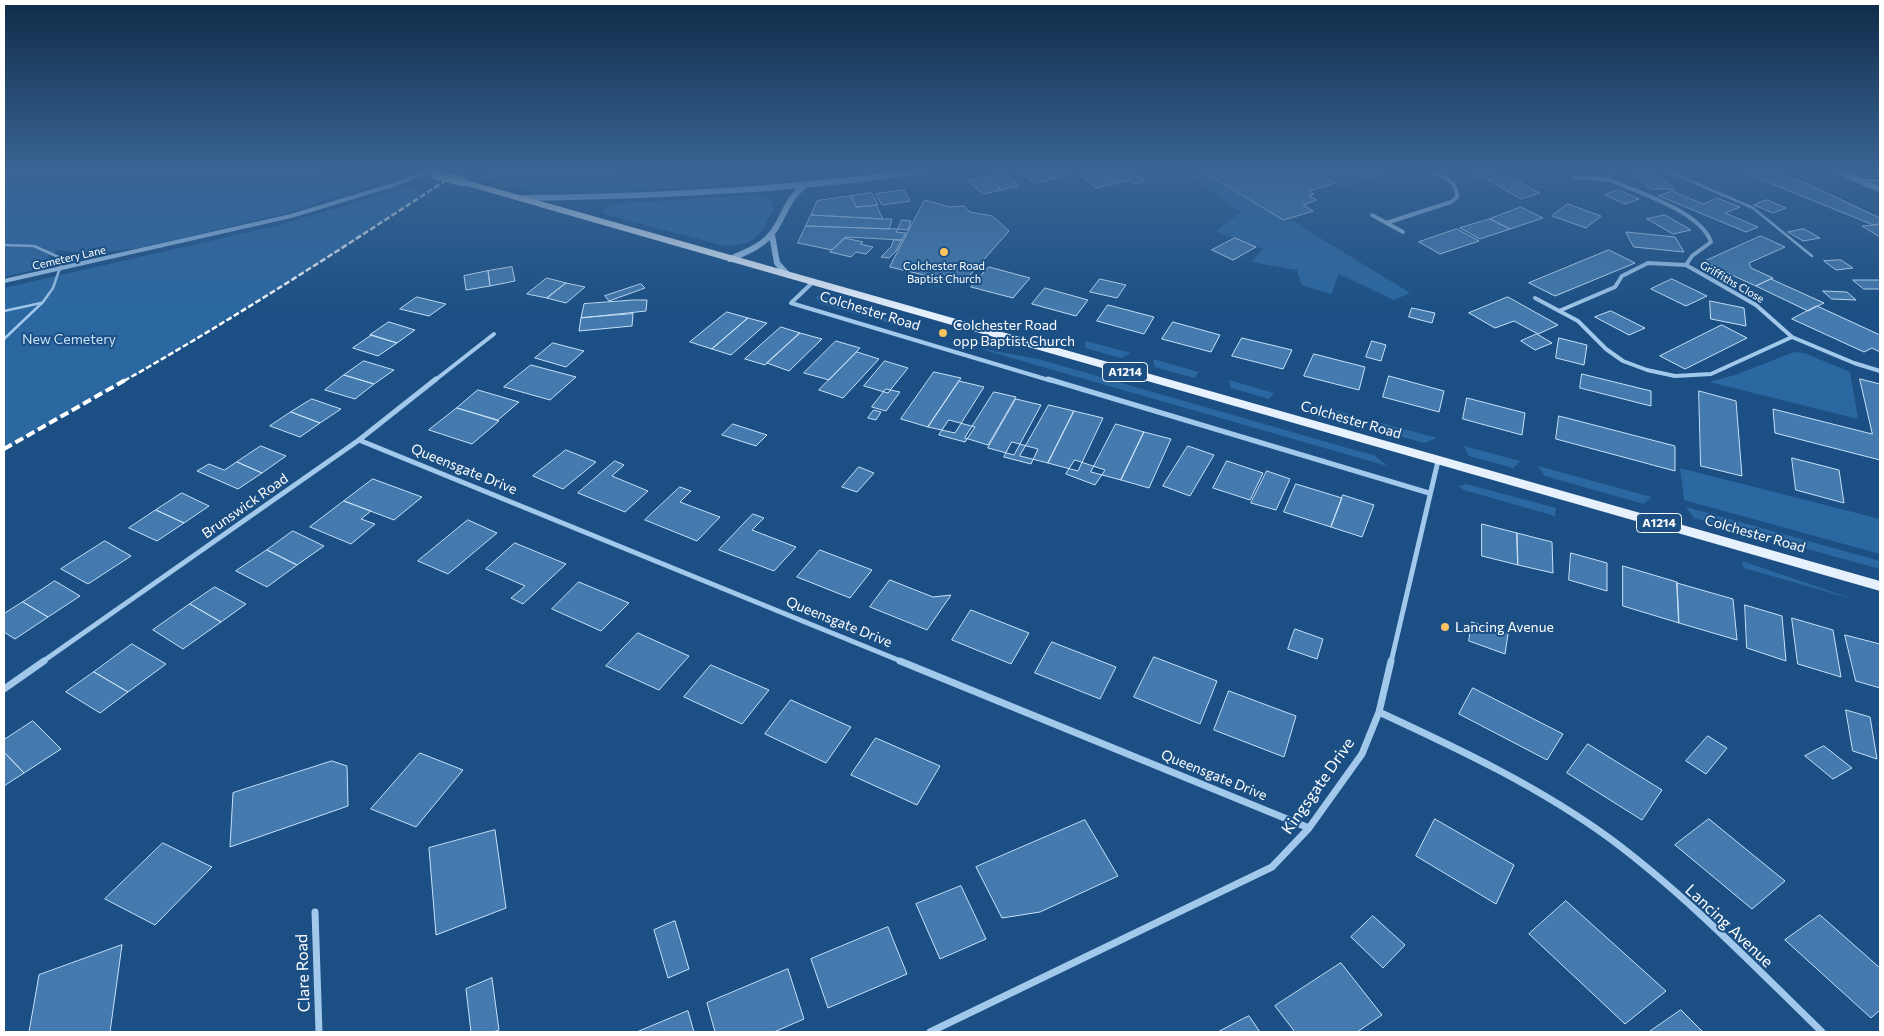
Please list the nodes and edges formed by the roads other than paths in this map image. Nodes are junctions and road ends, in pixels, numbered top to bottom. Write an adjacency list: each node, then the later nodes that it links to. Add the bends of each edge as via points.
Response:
1 (285, 217): 15 (street, Cemetery Lane)
2 (588, 217): 13 (main road, Colchester Road / A1214)
3 (781, 217): 10 (street)
4 (1376, 217): 8 (street)
5 (1403, 217): 8 (street)
6 (1689, 217): 14 (street, Griffiths Close, via 1706,229 1712,239)
7 (1764, 217): 12 (lane)
8 (1386, 223): 9 (street)
9 (1403, 232)
10 (772, 235): 13 (street); 16 (street, via 777,263)
11 (4, 245): 15 (lane, via 34,246 56,254 63,259)
12 (1812, 256)
13 (730, 259): 16 (main road, Colchester Road / A1214)
14 (1686, 265): 21 (street, via 1648,263 1622,276 1614,287); 24 (street, Griffiths Close, via 1756,305)
15 (59, 269): 17 (street, Cemetery Lane); 20 (lane, via 53,288)
16 (788, 275): 18 (main road, Colchester Road / A1214)
17 (4, 281)
18 (813, 282): 28 (main road, Colchester Road / A1214); 29 (street, Colchester Road, via 791,303)
19 (1535, 298): 21 (street)
20 (43, 302): 22 (lane); 25 (lane)
21 (1559, 310): 24 (street, via 1623,361 1675,376 1711,374)
22 (4, 311)
23 (494, 334): 27 (street, Brunswick Road)
24 (1792, 337): 26 (street, Griffiths Close)
25 (4, 339)
26 (1880, 371)
27 (359, 440): 31 (street, Brunswick Road); 33 (street, Queensgate Drive)
28 (1438, 461): 29 (street, Kingsgate Drive); 30 (main road, Colchester Road / A1214)
29 (1429, 493): 32 (street, Kingsgate Drive)
30 (1880, 586)
31 (4, 689)
32 (1379, 712): 33 (street, Kingsgate Drive, via 1362,754); 37 (street, Lancing Avenue, via 1529,785 1581,818 1633,857 1710,924)
33 (1309, 828): 36 (street, Kingsgate Drive, via 1272,868)
34 (315, 912): 35 (street, Clare Road)
35 (319, 1032)
36 (930, 1032)
37 (1822, 1032)

